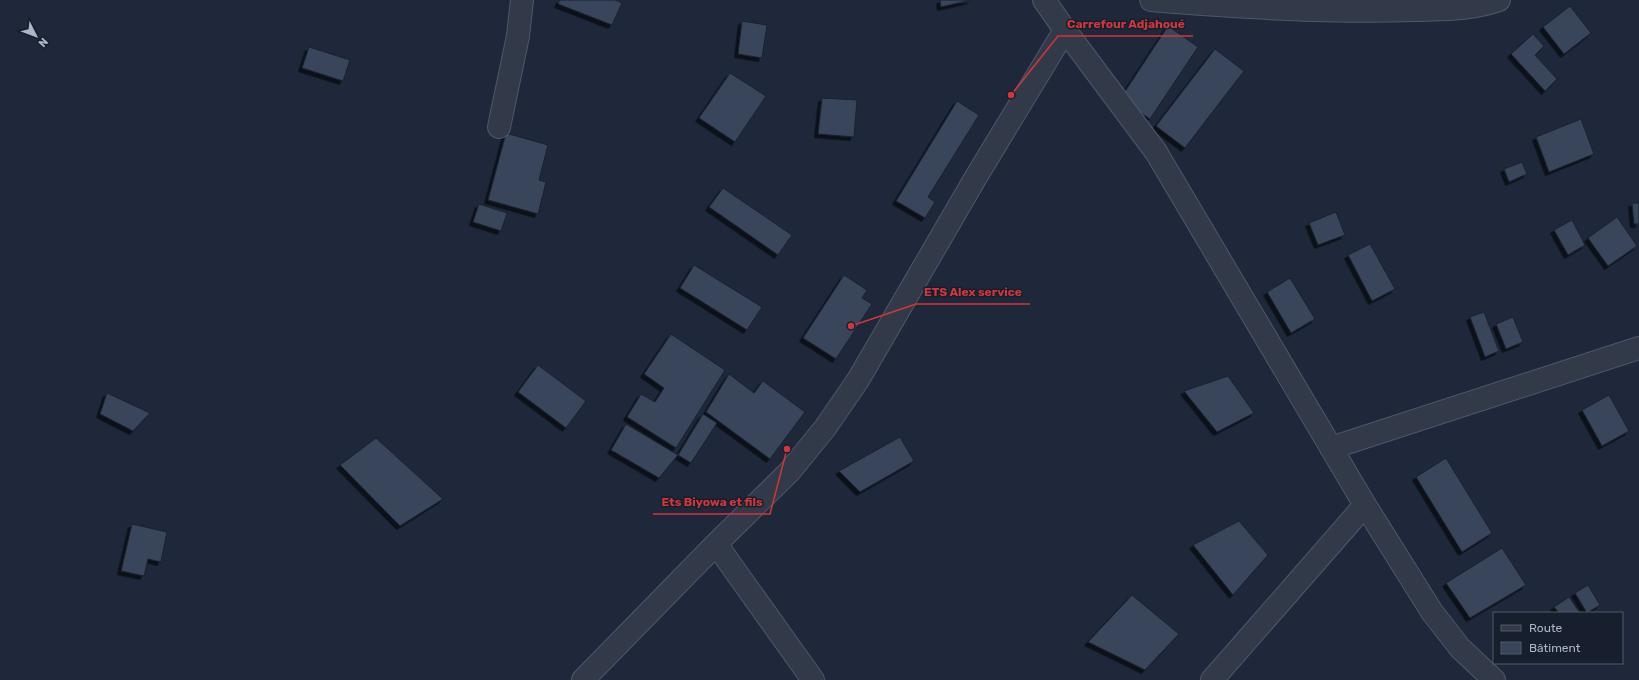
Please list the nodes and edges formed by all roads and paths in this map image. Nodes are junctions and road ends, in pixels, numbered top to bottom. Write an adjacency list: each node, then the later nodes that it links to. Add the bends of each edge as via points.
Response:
1 (522, 0): 6 (street, via 518,36)
2 (1044, 0): 5 (street)
3 (1151, 0): 4 (street, via 1277,9 1384,11 1466,8)
4 (1499, 0)
5 (1066, 30): 8 (street, via 1156,152); 10 (street, via 976,177 858,380 825,428 790,471)
6 (500, 127)
7 (1639, 348): 8 (street)
8 (1331, 448): 9 (street)
9 (1365, 504): 13 (street); 14 (street, via 1432,612 1460,648)
10 (716, 544): 11 (street); 12 (street)
11 (583, 680)
12 (813, 680)
13 (1212, 680)
14 (1494, 680)

